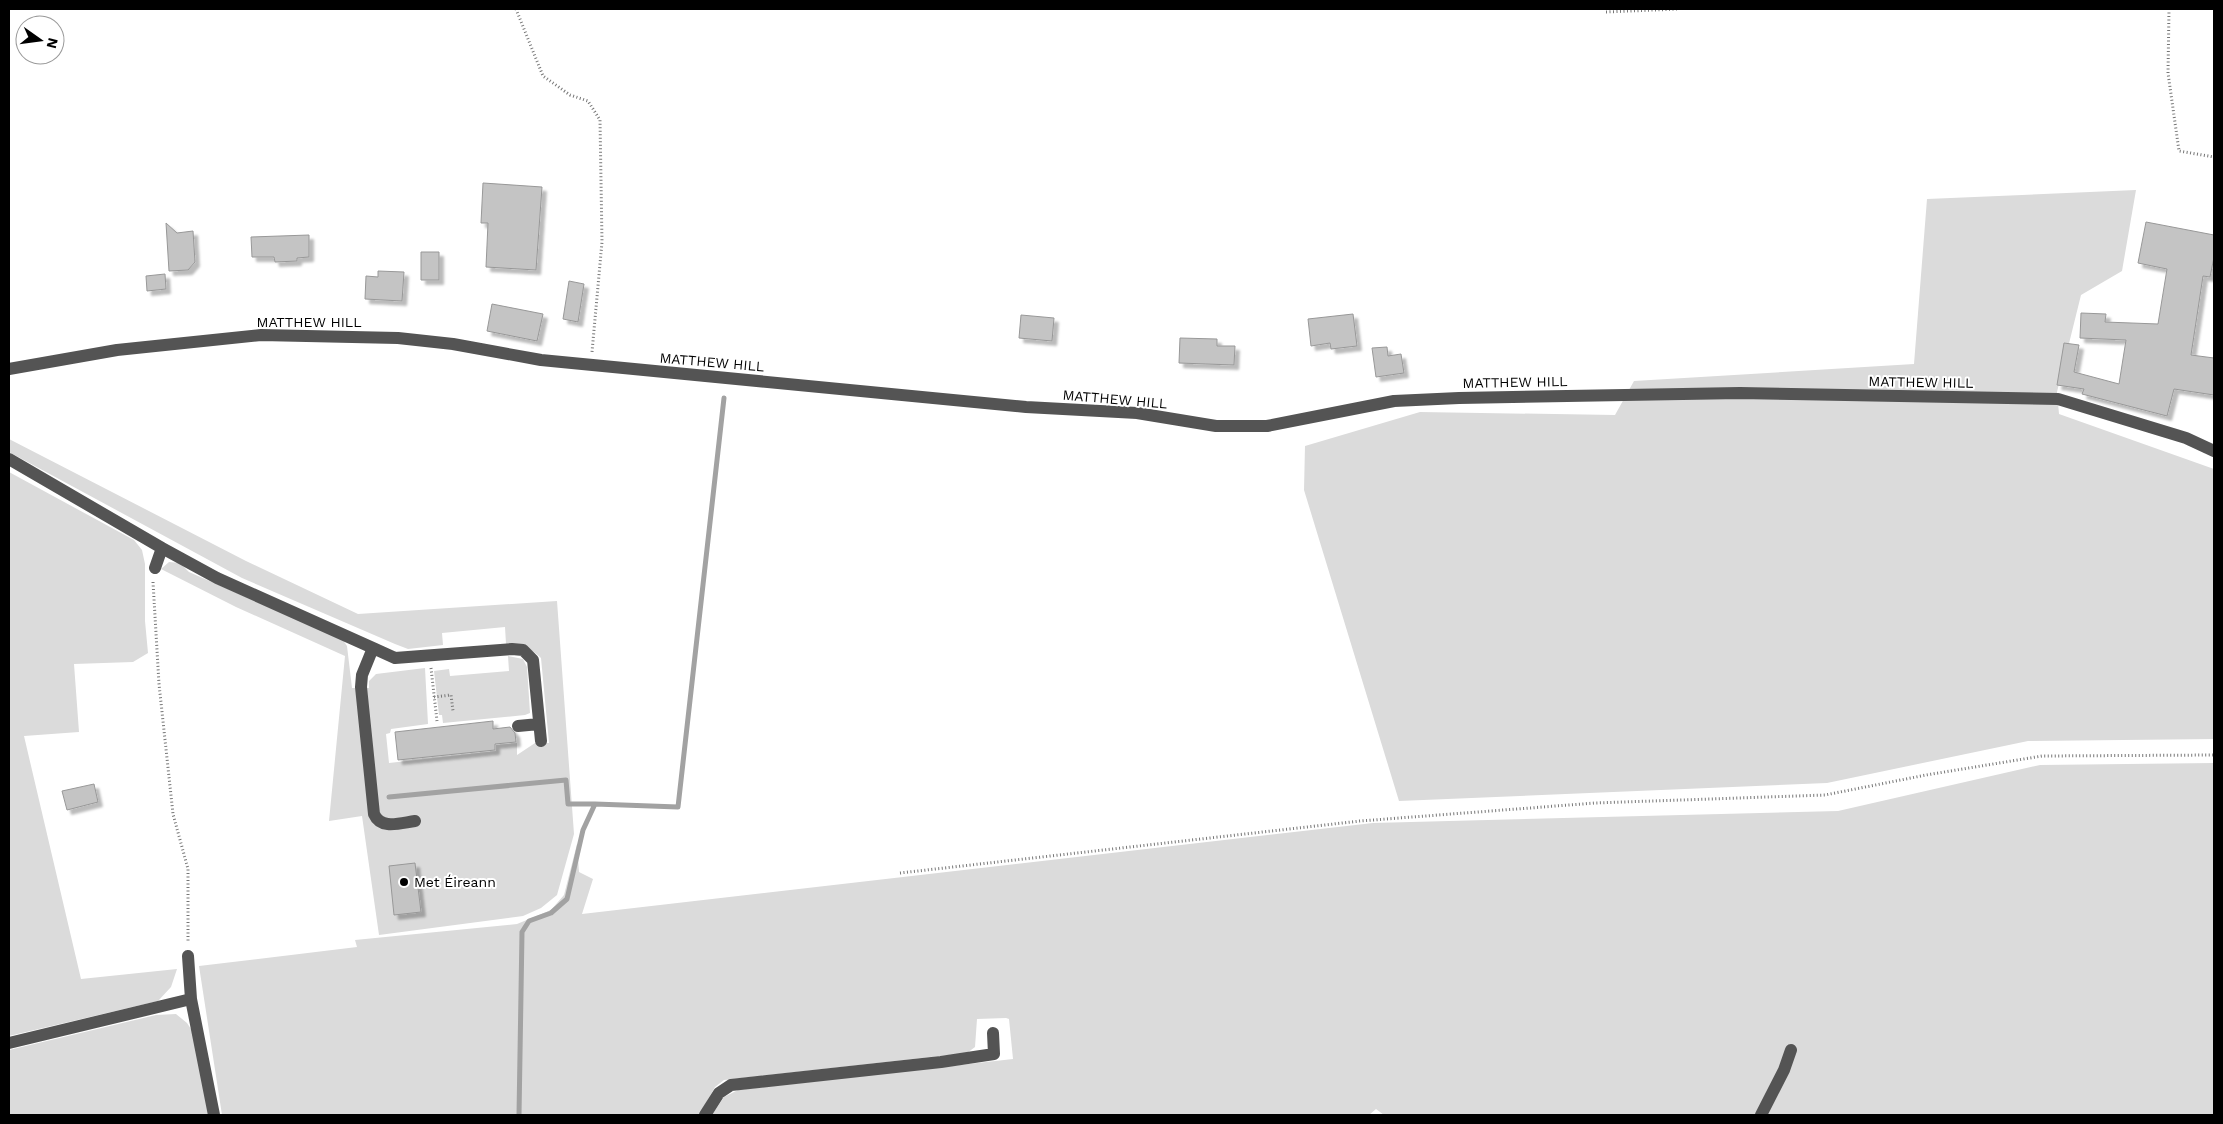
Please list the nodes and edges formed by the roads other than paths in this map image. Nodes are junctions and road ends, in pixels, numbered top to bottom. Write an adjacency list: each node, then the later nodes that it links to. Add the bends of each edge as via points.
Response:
1 (9, 369): 2 (street, MATTHEW HILL, via 117,350 261,335 398,338 541,360 1026,407 1137,413 1216,426 1267,426 1394,401 1459,398 1740,393 2058,399 2186,438)
2 (2214, 451)
3 (9, 459): 4 (street)
4 (162, 548): 5 (street); 6 (street, via 217,578)
5 (155, 568)
6 (373, 648): 7 (street, via 395,658 512,648 529,654 533,660); 10 (street, via 362,675 361,688 374,814 376,820 384,825)
7 (539, 724): 8 (street); 9 (street)
8 (518, 726)
9 (541, 741)
10 (415, 821)
11 (188, 956): 12 (street)
12 (191, 999): 14 (street); 16 (street)
13 (993, 1033): 17 (street, via 994,1054 731,1085 719,1092)
14 (9, 1043)
15 (1791, 1050): 18 (street)
16 (214, 1115)
17 (705, 1115)
18 (1761, 1115)

